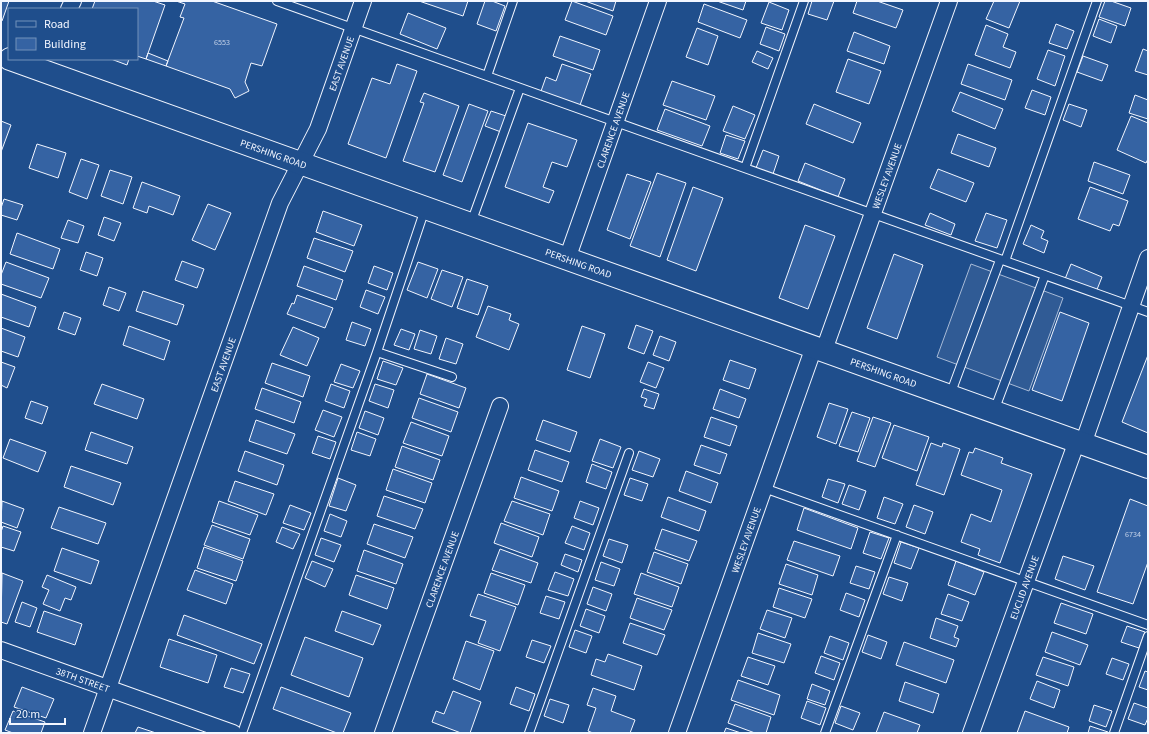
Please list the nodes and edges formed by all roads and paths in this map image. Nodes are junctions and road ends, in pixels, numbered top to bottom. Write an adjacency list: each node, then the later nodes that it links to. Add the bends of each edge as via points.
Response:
1 (277, 1): 8 (lane)
2 (363, 1): 8 (street, EAST AVENUE)
3 (513, 1): 10 (lane)
4 (658, 1): 12 (street, CLARENCE AVENUE)
5 (804, 1): 14 (lane)
6 (949, 1): 16 (street, WESLEY AVENUE)
7 (1097, 1): 20 (lane)
8 (353, 28): 10 (lane); 13 (street, EAST AVENUE, via 318,129)
9 (16, 60): 13 (main road, PERSHING ROAD)
10 (486, 76): 11 (lane)
11 (520, 88): 12 (lane); 17 (lane)
12 (615, 122): 14 (lane); 19 (street, CLARENCE AVENUE)
13 (300, 164): 15 (main road, PERSHING ROAD); 39 (street, EAST AVENUE, via 280,203)
14 (745, 168): 16 (lane)
15 (425, 208): 17 (main road, PERSHING ROAD); 25 (lane)
16 (872, 214): 20 (lane); 24 (street, WESLEY AVENUE)
17 (471, 224): 19 (main road, PERSHING ROAD)
18 (1148, 258): 22 (street, EUCLID AVENUE)
19 (567, 259): 24 (main road, PERSHING ROAD)
20 (1003, 260): 21 (lane); 27 (lane)
21 (1045, 275): 22 (lane); 29 (lane)
22 (1131, 306): 23 (lane); 30 (street, EUCLID AVENUE)
23 (1148, 312)
24 (819, 349): 27 (main road, PERSHING ROAD); 33 (street, WESLEY AVENUE)
25 (377, 352): 26 (lane); 42 (lane)
26 (452, 377)
27 (950, 396): 29 (main road, PERSHING ROAD)
28 (500, 406): 43 (street, CLARENCE AVENUE)
29 (994, 412): 30 (main road, PERSHING ROAD)
30 (1080, 442): 32 (main road, PERSHING ROAD); 35 (street, EUCLID AVENUE)
31 (629, 453): 44 (lane)
32 (1148, 467)
33 (764, 488): 34 (lane); 45 (street, WESLEY AVENUE)
34 (897, 535): 35 (lane); 46 (lane)
35 (1026, 581): 36 (lane); 47 (street, EUCLID AVENUE)
36 (1148, 624)
37 (1148, 636): 48 (lane)
38 (1, 650): 39 (street, 38TH STREET)
39 (108, 688): 40 (street, EAST AVENUE); 41 (street, 38TH STREET)
40 (92, 733)
41 (233, 733)
42 (242, 733)
43 (383, 733)
44 (529, 733)
45 (677, 733)
46 (825, 733)
47 (971, 733)
48 (1114, 733)

